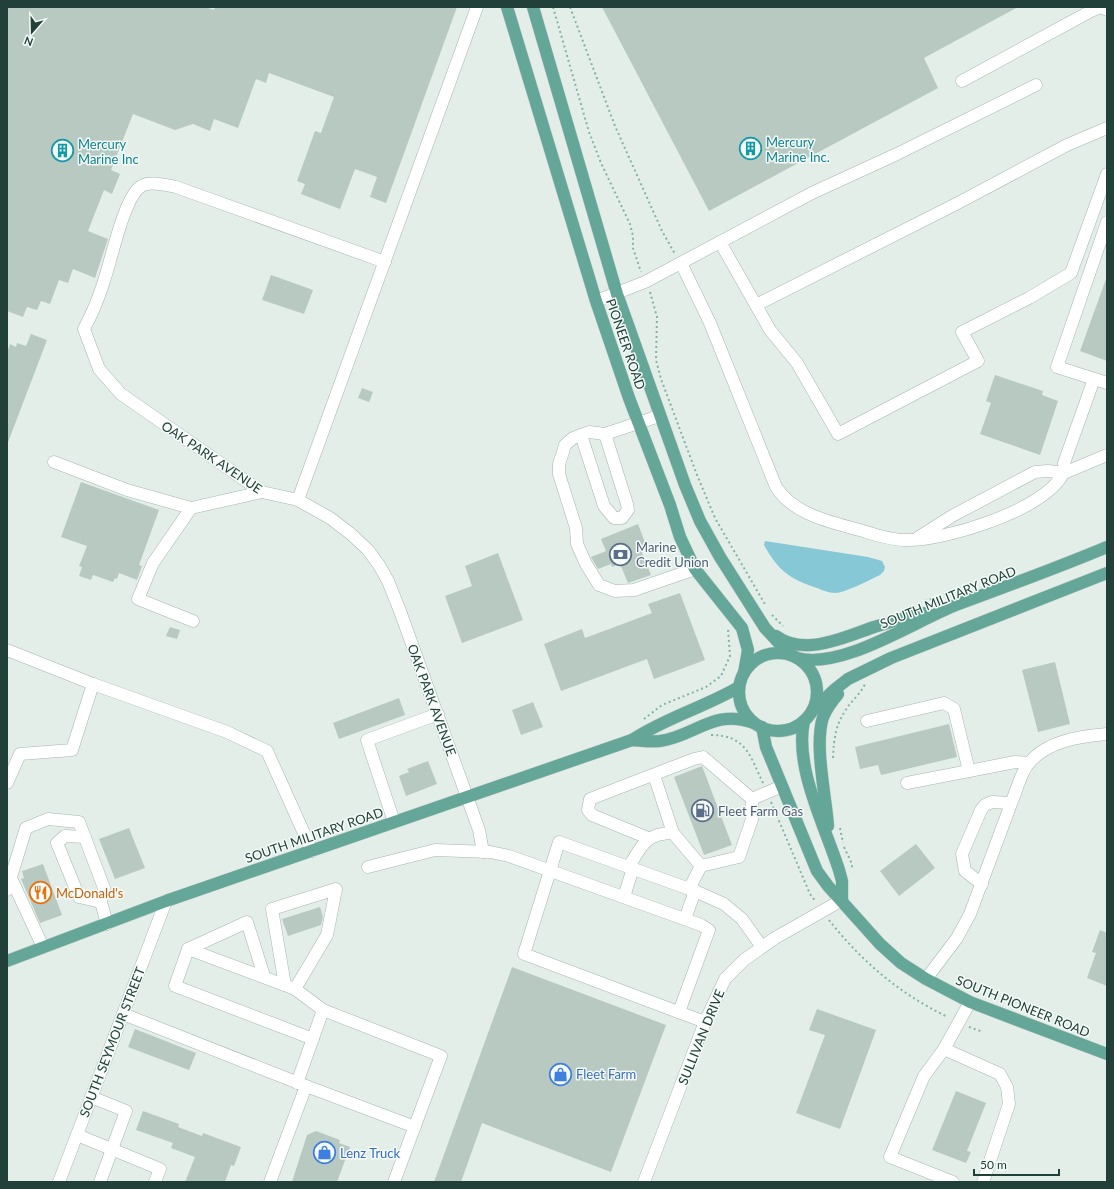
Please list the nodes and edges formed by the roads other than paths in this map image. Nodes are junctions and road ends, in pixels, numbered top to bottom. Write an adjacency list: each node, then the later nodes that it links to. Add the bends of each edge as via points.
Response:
1 (476, 7): 11 (street)
2 (507, 7): 14 (main road, PIONEER ROAD)
3 (533, 7): 13 (main road, PIONEER ROAD)
4 (1107, 10): 5 (street, via 1101,7 1091,11)
5 (962, 81)
6 (1036, 84): 10 (street, via 898,154 817,190)
7 (1107, 128): 15 (street, via 1067,144 958,203)
8 (1107, 174): 15 (street, via 1071,272 1029,298 962,332 978,361 838,434 797,363 770,330)
9 (1107, 222): 16 (street, via 1057,367)
10 (720, 242): 12 (street); 15 (street)
11 (384, 262): 25 (street, OAK PARK AVENUE, via 176,187 152,184 140,186 132,198 98,297 84,329 99,369 121,394); 26 (street)
12 (680, 263): 13 (street); 28 (street, via 710,323 772,479 783,497 801,510 826,520 895,539)
13 (617, 294): 14 (street); 18 (main road, PIONEER ROAD)
14 (596, 301): 19 (main road, PIONEER ROAD)
15 (756, 305)
16 (1094, 379): 17 (street); 24 (street, via 1064,463)
17 (1107, 383)
18 (659, 416): 19 (street); 34 (main road, PIONEER ROAD, via 700,521)
19 (638, 423): 20 (street); 30 (main road, PIONEER ROAD, via 680,537)
20 (605, 434): 21 (street, via 589,432); 21 (street, via 627,504 628,510 622,518 614,518 604,506)
21 (581, 435): 30 (street, via 572,438 565,445 559,464 559,474 576,528 578,544 595,581 615,591 626,591)
22 (1107, 455): 24 (street)
23 (54, 462): 27 (street, via 127,490)
24 (1064, 473): 28 (street, via 1035,472 952,516); 28 (street, via 1043,496 1001,517 962,530)
25 (262, 492): 26 (street, OAK PARK AVENUE); 27 (street)
26 (298, 500): 42 (street, OAK PARK AVENUE, via 351,534 379,565 394,593)
27 (191, 508): 33 (street, via 153,563 138,599)
28 (916, 539)
29 (1107, 547): 32 (main road, SOUTH MILITARY ROAD)
30 (695, 569): 37 (main road, PIONEER ROAD, via 742,628 748,650)
31 (1107, 573): 38 (main road)
32 (956, 606): 34 (main road, via 908,617 818,644 790,642); 36 (main road, SOUTH MILITARY ROAD, via 842,655 817,660)
33 (193, 621)
34 (765, 628): 36 (main road, PIONEER ROAD)
35 (7, 650): 39 (street)
36 (793, 656): 37 (main road, via 776,653 763,656 752,663); 41 (main road, via 806,665 813,675 817,687)
37 (744, 673): 40 (main road)
38 (858, 674): 41 (main road, via 834,690); 61 (main road, via 827,708 821,727 820,749)
39 (93, 684): 51 (street, via 72,750 20,754); 62 (street, via 227,732 267,751)
40 (739, 687): 45 (main road, via 742,708); 47 (main road, SOUTH MILITARY ROAD, via 710,703 648,729)
41 (812, 711): 43 (main road)
42 (438, 714): 54 (street, OAK PARK AVENUE); 57 (street, via 367,740)
43 (804, 721): 45 (main road, via 784,730 773,730); 61 (main road, via 802,752)
44 (867, 721): 49 (street, via 944,704 954,709)
45 (759, 725): 47 (main road, SOUTH MILITARY ROAD, via 745,719 726,718 661,741); 53 (main road, SOUTH PIONEER ROAD)
46 (1107, 734): 48 (street, via 1080,736 1043,751)
47 (632, 740): 54 (main road, SOUTH MILITARY ROAD)
48 (1029, 763): 49 (street, via 1015,762); 56 (street)
49 (969, 771): 52 (street)
50 (654, 774): 55 (street, via 703,757); 58 (street); 60 (street, via 598,794 590,799 588,810 592,815)
51 (7, 783)
52 (907, 783)
53 (782, 786): 55 (street); 73 (main road, SOUTH PIONEER ROAD, via 817,871)
54 (467, 797): 57 (main road, SOUTH MILITARY ROAD); 63 (street, OAK PARK AVENUE, via 479,830)
55 (752, 799): 64 (street, via 752,820 739,857)
56 (1011, 803): 69 (street); 69 (street, via 992,802 985,805 962,854 964,871)
57 (394, 822): 62 (main road, SOUTH MILITARY ROAD)
58 (673, 833): 60 (street, via 661,833); 64 (street)
59 (85, 837): 68 (street, via 79,822 48,819 26,828); 75 (street, via 104,888); 75 (street, via 66,836 57,843 79,897)
60 (648, 838): 66 (street)
61 (829, 841): 73 (main road, via 842,881)
62 (312, 851): 74 (main road, SOUTH MILITARY ROAD)
63 (483, 852): 65 (street, via 435,850); 67 (street, via 509,856)
64 (701, 866): 71 (street)
65 (368, 867)
66 (631, 868): 67 (street, via 559,842); 71 (street); 72 (street)
67 (550, 871): 72 (street); 87 (street, via 524,954)
68 (11, 878): 70 (street); 78 (street)
69 (982, 884): 83 (street, via 957,938)
70 (7, 890)
71 (692, 890): 76 (street); 79 (street, via 734,911)
72 (624, 897): 76 (street)
73 (842, 900): 79 (street, SULLIVAN DRIVE); 83 (main road, SOUTH PIONEER ROAD, via 880,944 901,963)
74 (166, 901): 77 (main road, SOUTH MILITARY ROAD); 88 (street, SOUTH SEYMOUR STREET)
75 (101, 902): 77 (street)
76 (685, 919): 87 (street, via 709,930)
77 (107, 924): 78 (main road, SOUTH MILITARY ROAD)
78 (43, 947): 81 (main road, SOUTH MILITARY ROAD)
79 (762, 947): 89 (street, SULLIVAN DRIVE, via 725,979)
80 (188, 949): 82 (street); 82 (street, via 247,922); 90 (street, via 176,986)
81 (7, 961)
82 (264, 976): 84 (street)
83 (926, 979): 85 (main road, SOUTH PIONEER ROAD)
84 (290, 987): 84 (street, via 272,909 336,889 327,935); 86 (street)
85 (970, 1002): 91 (street); 92 (main road, SOUTH PIONEER ROAD)
86 (323, 1010): 90 (street); 95 (street, via 441,1056)
87 (679, 1012): 89 (street)
88 (123, 1014): 93 (street); 94 (street, SOUTH SEYMOUR STREET)
89 (705, 1022): 103 (street, SULLIVAN DRIVE)
90 (313, 1039): 93 (street)
91 (944, 1049): 104 (street, via 924,1076 890,1157); 105 (street, via 1000,1074 1006,1087 1009,1104)
92 (1107, 1054)
93 (302, 1084): 95 (street); 101 (street)
94 (91, 1097): 96 (street, SOUTH SEYMOUR STREET); 97 (street, via 126,1111)
95 (414, 1127): 102 (street)
96 (77, 1135): 97 (street); 98 (street, SOUTH SEYMOUR STREET)
97 (112, 1149): 99 (street); 100 (street, via 160,1169)
98 (59, 1182)
99 (100, 1182)
100 (155, 1182)
101 (270, 1182)
102 (394, 1182)
103 (644, 1182)
104 (953, 1182)
105 (983, 1182)

